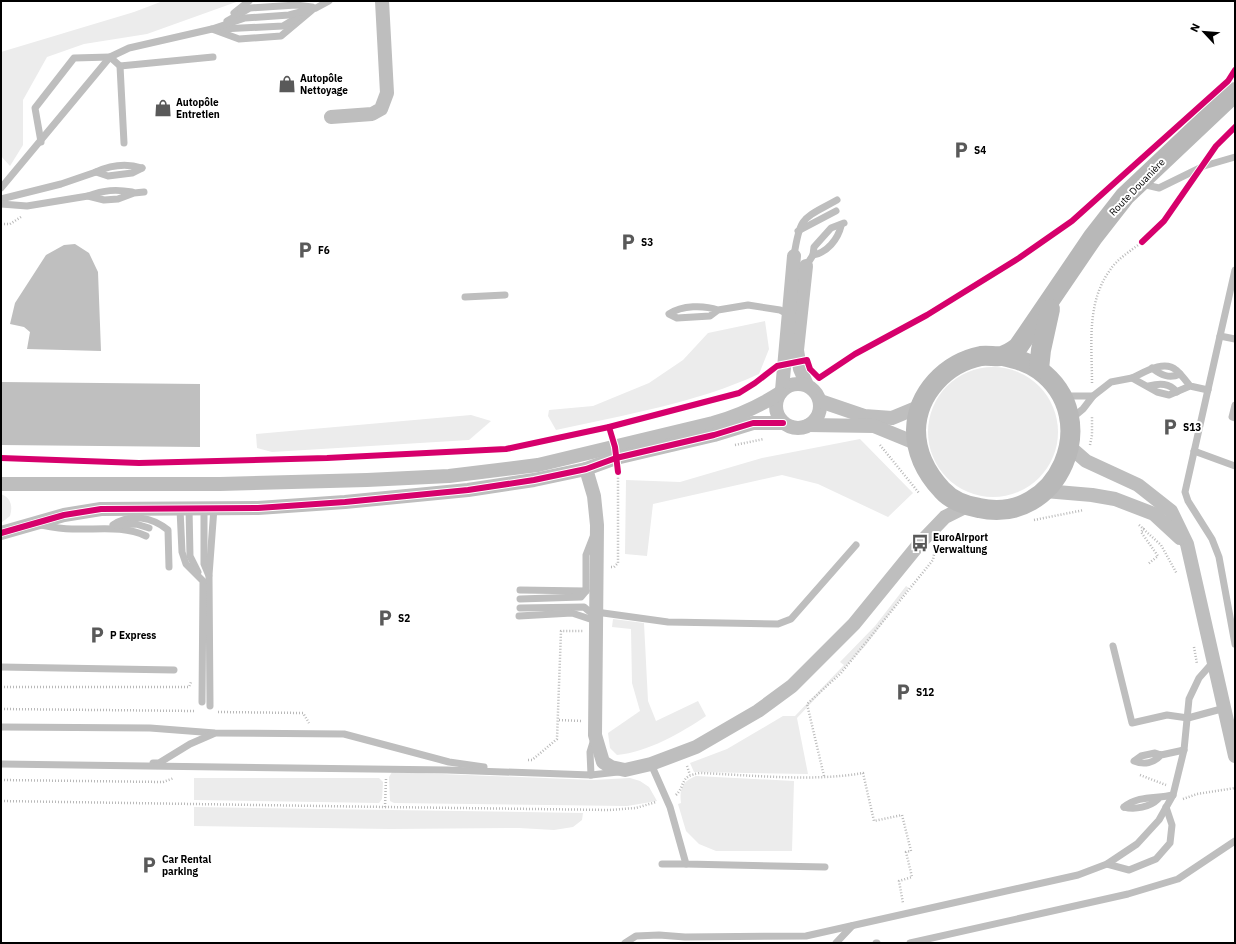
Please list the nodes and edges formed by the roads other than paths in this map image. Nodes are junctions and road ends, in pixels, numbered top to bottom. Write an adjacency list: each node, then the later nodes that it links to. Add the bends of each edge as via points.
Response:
1 (249, 1): 6 (lane)
2 (305, 1): 5 (lane)
3 (329, 1): 5 (lane)
4 (382, 1): 11 (street, via 387,93 381,109 372,114)
5 (316, 8): 6 (lane, via 289,15 246,18); 6 (lane, via 281,36 239,39)
6 (212, 29): 7 (lane, via 128,48)
7 (110, 57): 9 (lane); 12 (lane); 12 (lane, via 74,58 35,108)
8 (214, 57): 9 (lane)
9 (120, 66): 13 (lane)
10 (1235, 92): 16 (main road, Route Douanière)
11 (331, 117)
12 (41, 142): 17 (lane)
13 (124, 143)
14 (1235, 157): 16 (lane, via 1204,166 1159,188)
15 (142, 168): 19 (lane, via 132,174 108,176 96,172)
16 (1138, 183): 29 (main road, Route Douanière, via 1093,237)
17 (1, 188)
18 (144, 192): 21 (lane, via 118,199 104,200 88,196 27,206)
19 (1, 199)
20 (837, 200): 24 (lane, via 802,221)
21 (1, 204)
22 (836, 211): 24 (lane)
23 (843, 225): 26 (lane, via 832,228 814,247)
24 (798, 231): 25 (lane)
25 (794, 256): 32 (street)
26 (810, 260): 38 (street, via 797,350 800,369)
27 (1235, 270): 33 (lane)
28 (505, 295): 30 (lane)
29 (1054, 296): 35 (main road, Route Douanière, via 1018,347); 36 (main road, Route Douanière, via 1041,350)
30 (465, 297)
31 (669, 314): 32 (lane, via 676,309 709,307 718,310 748,305 780,310)
32 (788, 314): 41 (street)
33 (1220, 336): 34 (lane); 40 (lane)
34 (1235, 339)
35 (1003, 356): 36 (main road, via 1022,360); 46 (main road, via 982,356 956,365 945,372 930,388)
36 (1039, 370): 42 (main road, via 1052,381)
37 (1132, 378): 39 (lane, via 1157,392 1169,395); 39 (lane, via 1152,368 1163,366 1175,368); 43 (lane, via 1111,382)
38 (807, 385): 41 (street, via 794,384); 44 (street, via 813,389)
39 (1190, 386): 40 (lane)
40 (1208, 390): 53 (lane)
41 (781, 392): 49 (street, via 776,411); 54 (street, via 740,415)
42 (1062, 396): 43 (lane); 48 (main road)
43 (1093, 396): 48 (lane)
44 (820, 401): 46 (street, via 864,416 892,418); 50 (street, via 819,415)
45 (1235, 405): 47 (lane, via 1232,417)
46 (921, 406): 51 (main road, via 916,430)
47 (1235, 418)
48 (1070, 420): 52 (main road)
49 (783, 423): 50 (street, via 796,428); 56 (street, via 753,423 617,465)
50 (809, 425): 51 (street, via 874,426)
51 (918, 444): 59 (main road, via 919,454 929,476 946,494)
52 (1070, 448): 58 (main road, via 1061,471); 69 (street, via 1086,461 1138,485 1171,511)
53 (1194, 451): 55 (lane); 77 (lane, via 1185,492 1219,556)
54 (585, 454): 56 (lane); 57 (street, via 538,465 449,476 220,484)
55 (1235, 466)
56 (586, 469): 60 (street, via 468,490 345,502 258,508); 64 (street, via 594,496)
57 (1, 484)
58 (1045, 491): 59 (main road, via 1028,502 1008,509 987,510); 69 (street, via 1115,499 1154,514)
59 (967, 506): 93 (street, via 945,517 924,538 854,624 792,686 758,711 696,747)
60 (209, 508): 61 (street); 83 (lane)
61 (185, 509): 62 (street, via 101,509 64,515); 82 (lane, via 182,552 186,564 203,581)
62 (33, 524): 66 (lane); 67 (street)
63 (113, 525): 65 (lane, via 136,524); 66 (lane); 71 (lane, via 121,519 138,518 159,522 168,530)
64 (597, 526): 73 (lane, via 586,555); 76 (street)
65 (149, 528)
66 (82, 529): 68 (lane, via 135,531)
67 (3, 535)
68 (146, 536)
69 (1187, 544): 79 (street)
70 (856, 545): 76 (lane, via 791,620 778,624 668,622)
71 (169, 567)
72 (520, 590): 73 (lane)
73 (586, 591): 74 (lane, via 581,597)
74 (520, 599)
75 (519, 612): 76 (lane, via 584,607)
76 (596, 617): 88 (street)
77 (1235, 644)
78 (1113, 646): 85 (lane, via 1132,724 1167,715)
79 (1214, 661): 84 (street); 85 (lane, via 1199,678 1189,699)
80 (1, 667): 81 (lane)
81 (174, 670)
82 (202, 702)
83 (210, 706)
84 (1225, 708): 85 (lane); 90 (street)
85 (1188, 718): 89 (lane)
86 (1, 727): 87 (lane, via 150,728)
87 (216, 733): 92 (lane, via 190,744 159,763); 95 (lane, via 344,734 449,762)
88 (595, 735): 94 (street, via 603,762); 96 (lane, via 590,752)
89 (1184, 750): 91 (lane, via 1162,755 1155,753); 97 (lane)
90 (1235, 756)
91 (1134, 761)
92 (1, 763): 95 (lane)
93 (651, 764): 94 (street); 102 (lane, via 667,799)
94 (625, 770): 96 (lane)
95 (520, 772): 96 (lane)
96 (591, 775)
97 (1173, 795): 98 (lane); 99 (lane, via 1130,802)
98 (1166, 806): 103 (lane, via 1159,820 1137,844); 103 (lane, via 1172,825 1170,843 1156,859 1129,870)
99 (1124, 807)
100 (1235, 841): 110 (lane, via 1178,879 1128,894)
101 (662, 864): 102 (lane)
102 (686, 864): 104 (lane)
103 (1107, 864): 105 (lane, via 1078,875)
104 (825, 867)
105 (852, 926): 106 (lane, via 806,936); 109 (lane)
106 (685, 937): 107 (lane, via 636,936); 108 (lane)
107 (625, 943)
108 (691, 943)
109 (836, 943)
110 (910, 943)

